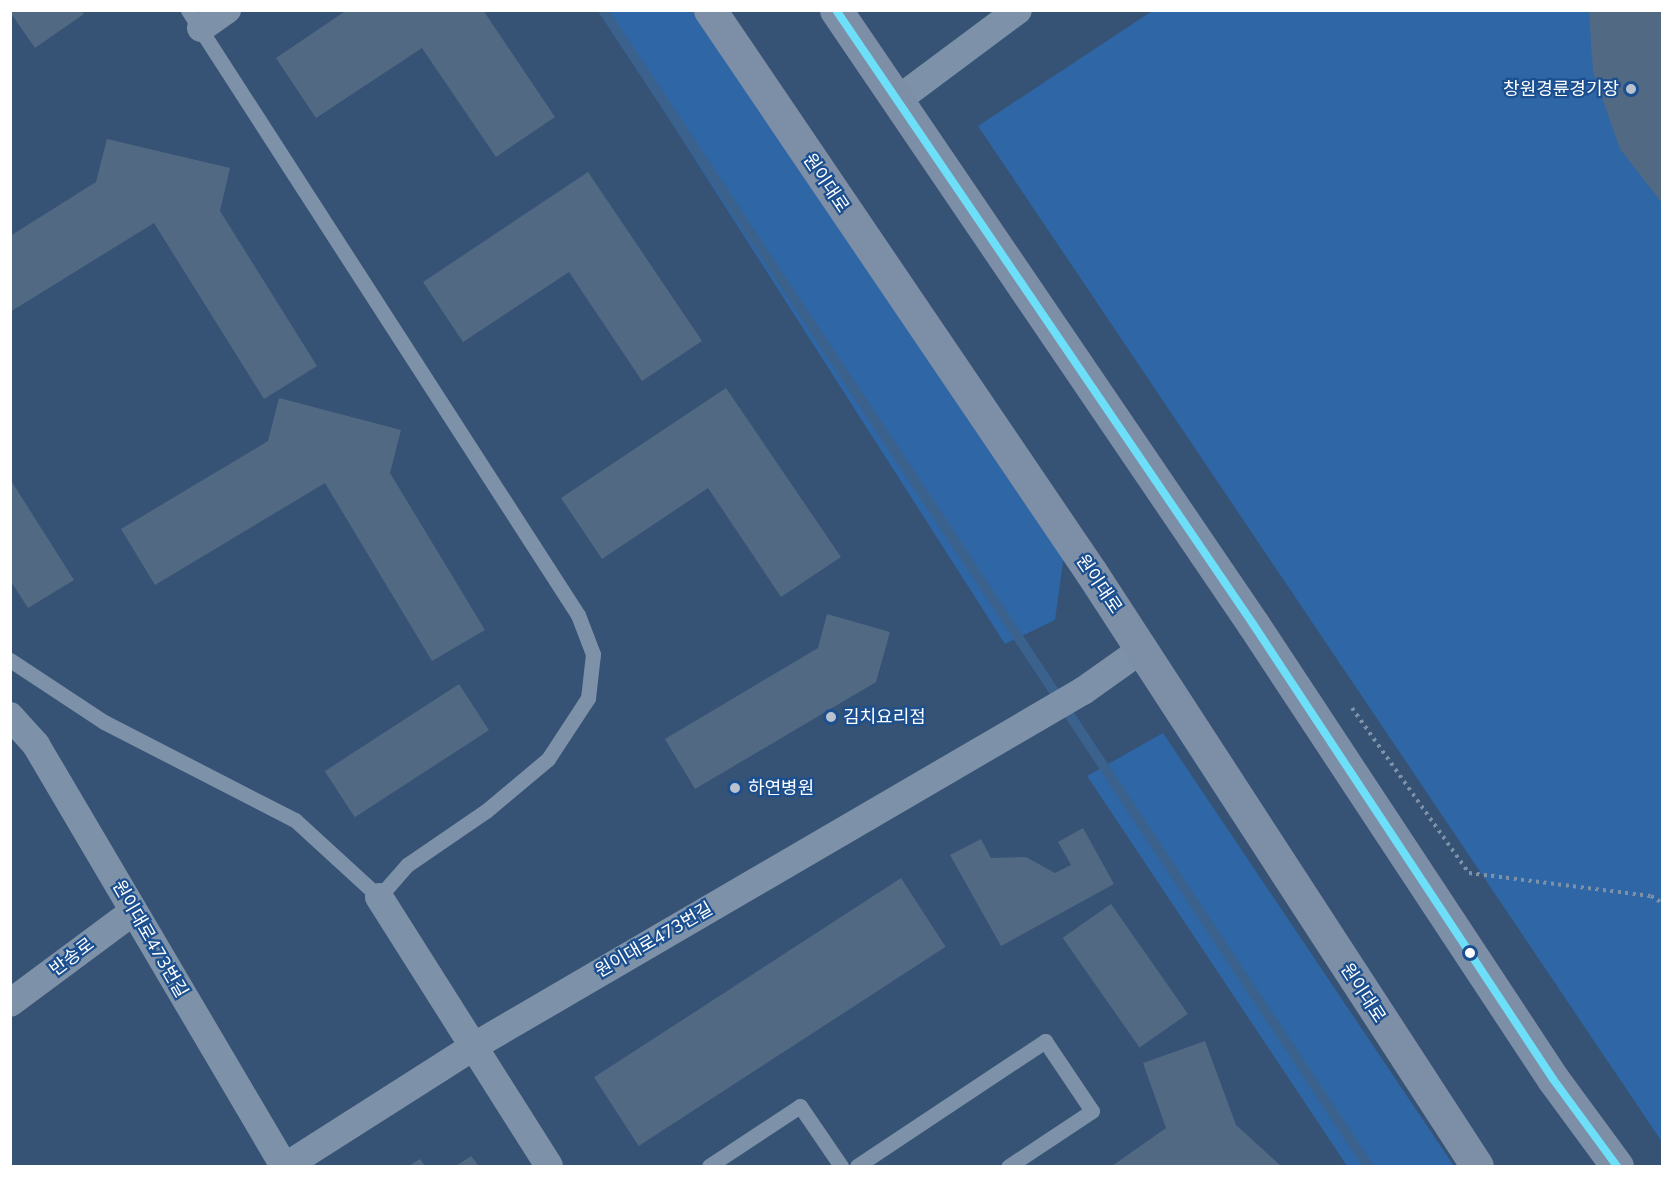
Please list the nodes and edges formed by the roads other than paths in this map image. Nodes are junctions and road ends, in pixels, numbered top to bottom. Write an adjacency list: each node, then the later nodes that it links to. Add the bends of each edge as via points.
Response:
1 (227, 10): 5 (street)
2 (710, 10): 7 (main road, 원이대로)
3 (836, 10): 6 (main road)
4 (1018, 10): 6 (street)
5 (195, 19): 10 (lane, via 578,615 593,654 588,698 548,759 486,811 407,865)
6 (896, 101): 21 (main road, via 1253,624 1553,1079)
7 (1142, 649): 13 (street, 원이대로473번길, via 1083,691); 20 (main road, 원이대로)
8 (10, 660): 10 (lane, via 104,722 175,755 295,820)
9 (10, 716): 11 (street, 원이대로473번길, via 36,745)
10 (379, 897): 13 (street)
11 (134, 911): 12 (street, 반송로); 14 (street, 원이대로473번길)
12 (10, 1003)
13 (471, 1048): 14 (street, 원이대로473번길); 15 (street)
14 (299, 1163)
15 (549, 1167)
16 (709, 1167): 17 (lane, via 800,1106)
17 (841, 1167)
18 (857, 1167): 19 (lane, via 1045,1041 1092,1111)
19 (1009, 1167)
20 (1476, 1167)
21 (1617, 1167)

